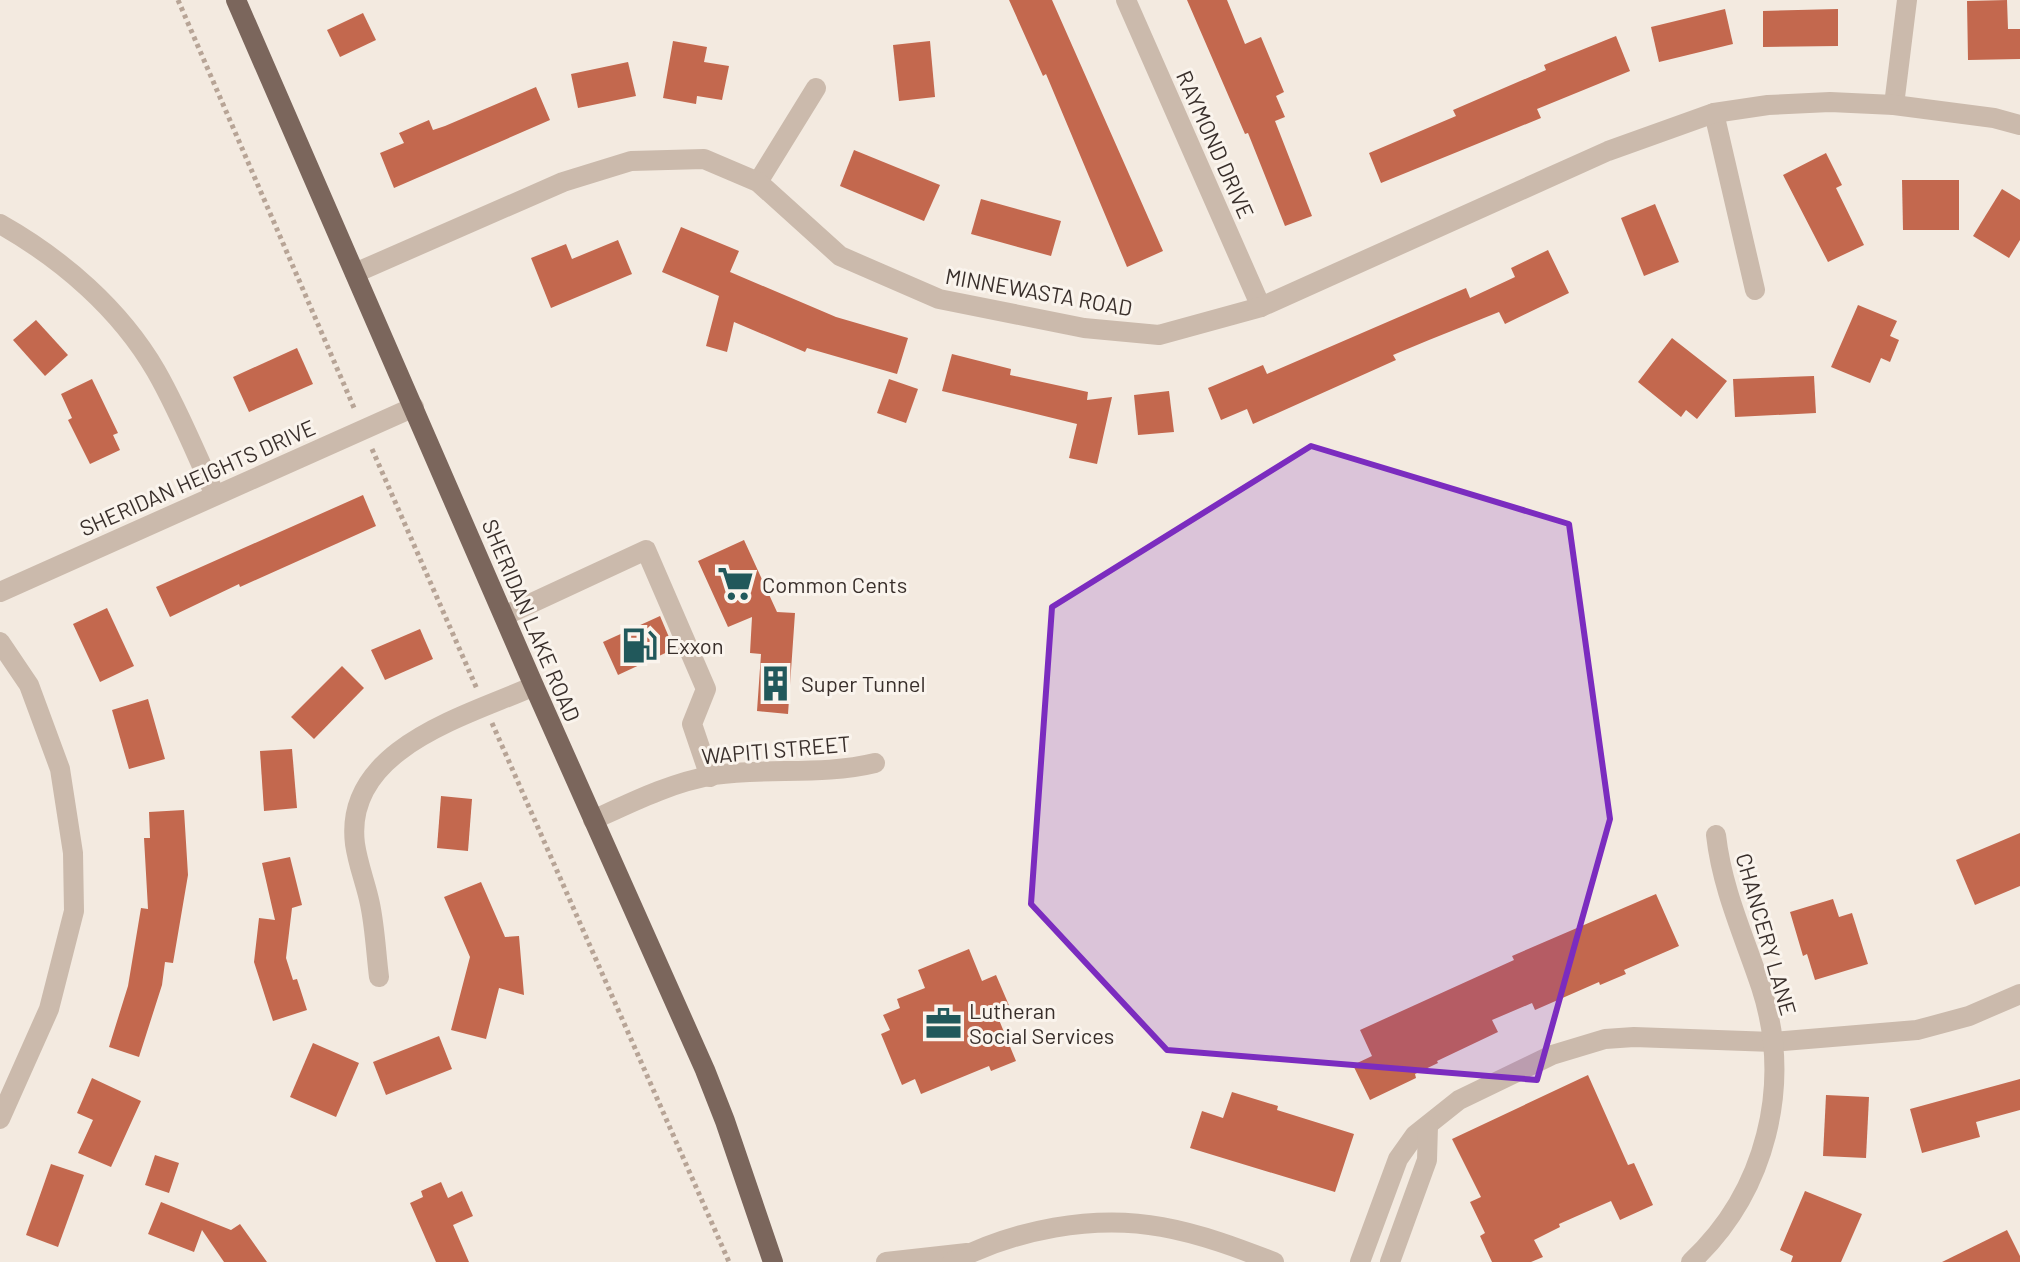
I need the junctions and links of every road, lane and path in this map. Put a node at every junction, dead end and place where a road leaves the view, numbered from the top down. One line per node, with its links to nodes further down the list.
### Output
1 (178, 0): 15 (path)
2 (236, 0): 11 (main road, SHERIDAN LAKE ROAD)
3 (1126, 0): 13 (street, RAYMOND DRIVE)
4 (1907, 0): 6 (street)
5 (816, 88): 9 (street)
6 (1894, 105): 7 (street, MINNEWASTA ROAD); 8 (street, MINNEWASTA ROAD)
7 (1714, 113): 12 (street); 13 (street, MINNEWASTA ROAD)
8 (2020, 125)
9 (758, 182): 11 (street, MINNEWASTA ROAD); 13 (street, MINNEWASTA ROAD)
10 (0, 224): 16 (street)
11 (355, 273): 14 (main road, SHERIDAN LAKE ROAD)
12 (1755, 290)
13 (1261, 307)
14 (414, 407): 15 (street, SHERIDAN HEIGHTS DRIVE); 18 (main road, SHERIDAN LAKE ROAD)
15 (363, 429): 16 (street, SHERIDAN HEIGHTS DRIVE); 21 (path)
16 (215, 495): 17 (street, SHERIDAN HEIGHTS DRIVE)
17 (0, 592)
18 (504, 616): 20 (main road, SHERIDAN LAKE ROAD); 23 (street)
19 (0, 642): 29 (street)
20 (534, 686): 21 (street); 24 (main road, SHERIDAN LAKE ROAD)
21 (486, 708): 26 (street); 33 (path)
22 (875, 763): 23 (street, WAPITI STREET)
23 (710, 777): 24 (street, WAPITI STREET)
24 (593, 820): 34 (main road, SHERIDAN LAKE ROAD)
25 (1716, 835): 28 (street, CHANCERY LANE)
26 (379, 977)
27 (2020, 994): 28 (street)
28 (1773, 1042): 30 (street); 32 (street, CHANCERY LANE)
29 (0, 1119)
30 (1428, 1126): 37 (street); 38 (street)
31 (966, 1259): 35 (street); 36 (street)
32 (1701, 1259)
33 (729, 1262)
34 (773, 1262)
35 (886, 1262)
36 (1274, 1262)
37 (1360, 1262)
38 (1390, 1262)

